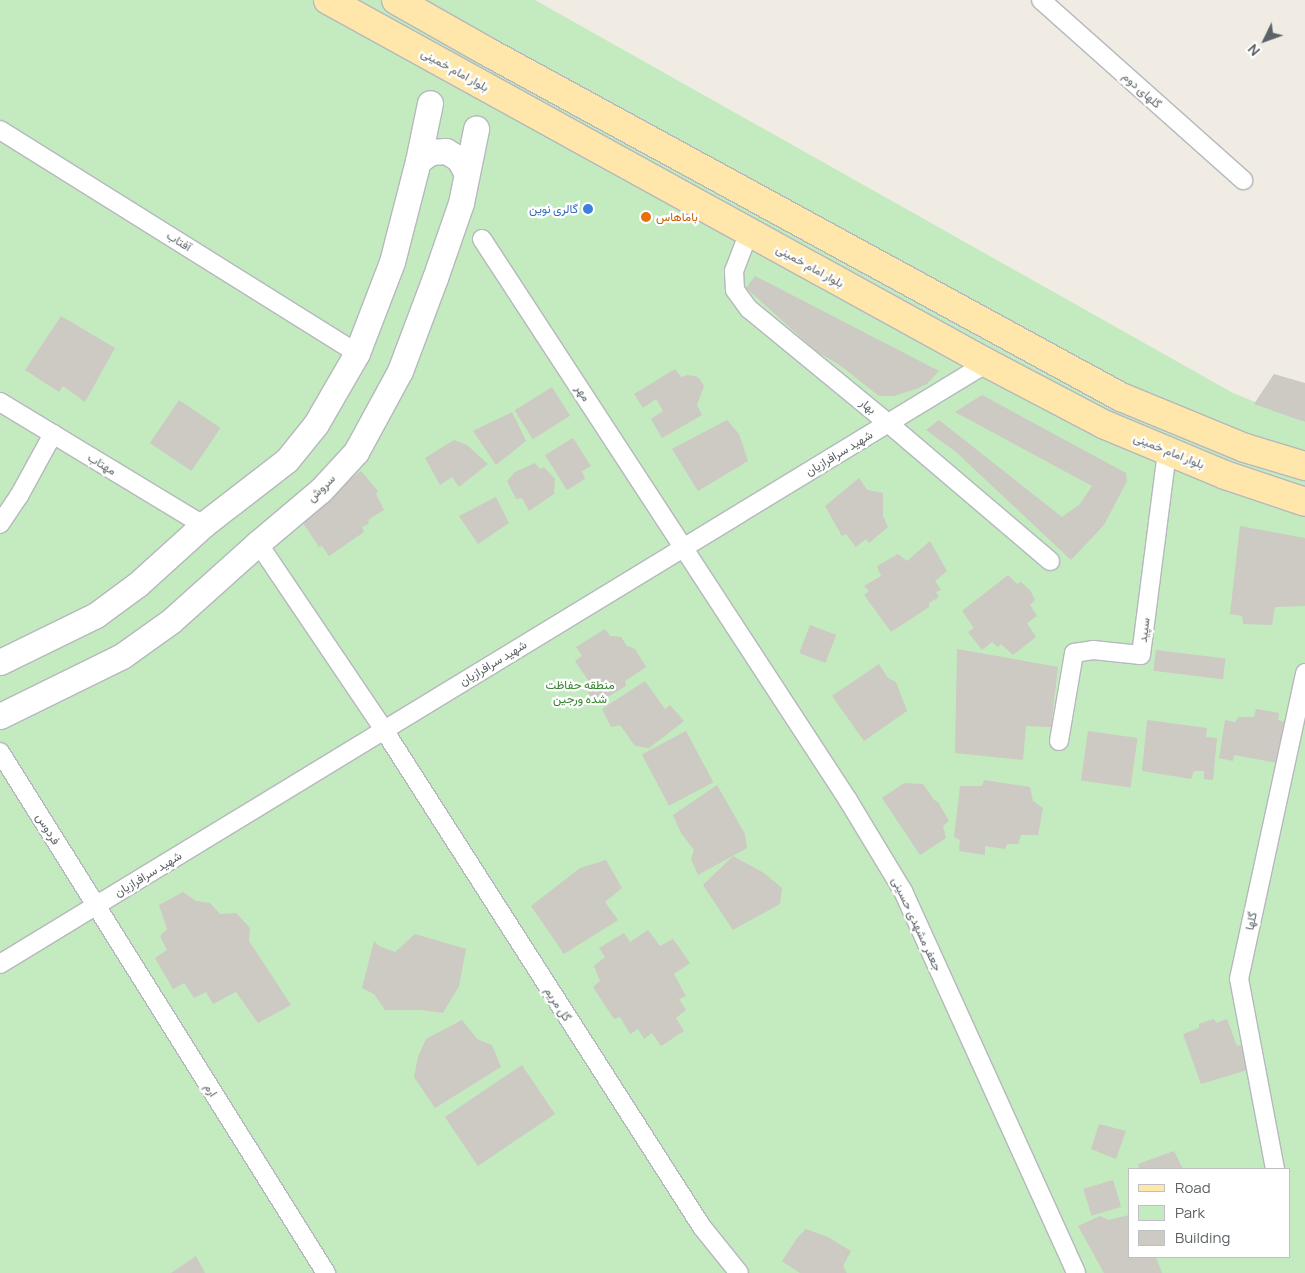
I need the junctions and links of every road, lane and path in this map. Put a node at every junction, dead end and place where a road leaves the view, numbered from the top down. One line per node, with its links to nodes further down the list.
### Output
1 (328, 0): 10 (main road, بلوار امام خمینی)
2 (396, 0): 18 (main road)
3 (1041, 0): 9 (street, گلهای دوم)
4 (430, 103): 7 (street)
5 (476, 129): 8 (street, سروش)
6 (0, 130): 12 (street, آفتاب)
7 (418, 161): 8 (street); 12 (street)
8 (466, 172): 22 (street, سروش)
9 (1243, 180)
10 (749, 232): 13 (main road, بلوار امام خمینی); 15 (street, بهار)
11 (482, 239): 23 (street, مهر)
12 (357, 353): 21 (street)
13 (987, 363): 15 (street, شهید سرافرازیان); 17 (main road, بلوار امام خمینی)
14 (0, 402): 16 (street, مهتاب)
15 (888, 423): 23 (street, شهید سرافرازیان); 24 (street, بهار)
16 (53, 434): 20 (street); 21 (street, مهتاب)
17 (1167, 450): 19 (main road, بلوار امام خمینی); 29 (street, سپید)
18 (1305, 466)
19 (1305, 502)
20 (0, 524)
21 (203, 525): 25 (street)
22 (258, 543): 27 (street, سروش); 28 (street, گل مریم)
23 (683, 548): 28 (street, شهید سرافرازیان); 36 (street, جعفر مشهدی حسینی)
24 (1050, 561)
25 (0, 662)
26 (1305, 673): 33 (street, گلها)
27 (0, 716)
28 (384, 730): 31 (street, شهید سرافرازیان); 35 (street, گل مریم)
29 (1059, 741)
30 (0, 752): 31 (street, فردوس)
31 (95, 906): 32 (street, شهید سرافرازیان); 34 (street, ارم)
32 (0, 964)
33 (1276, 1168)
34 (326, 1273)
35 (739, 1273)
36 (1076, 1273)

